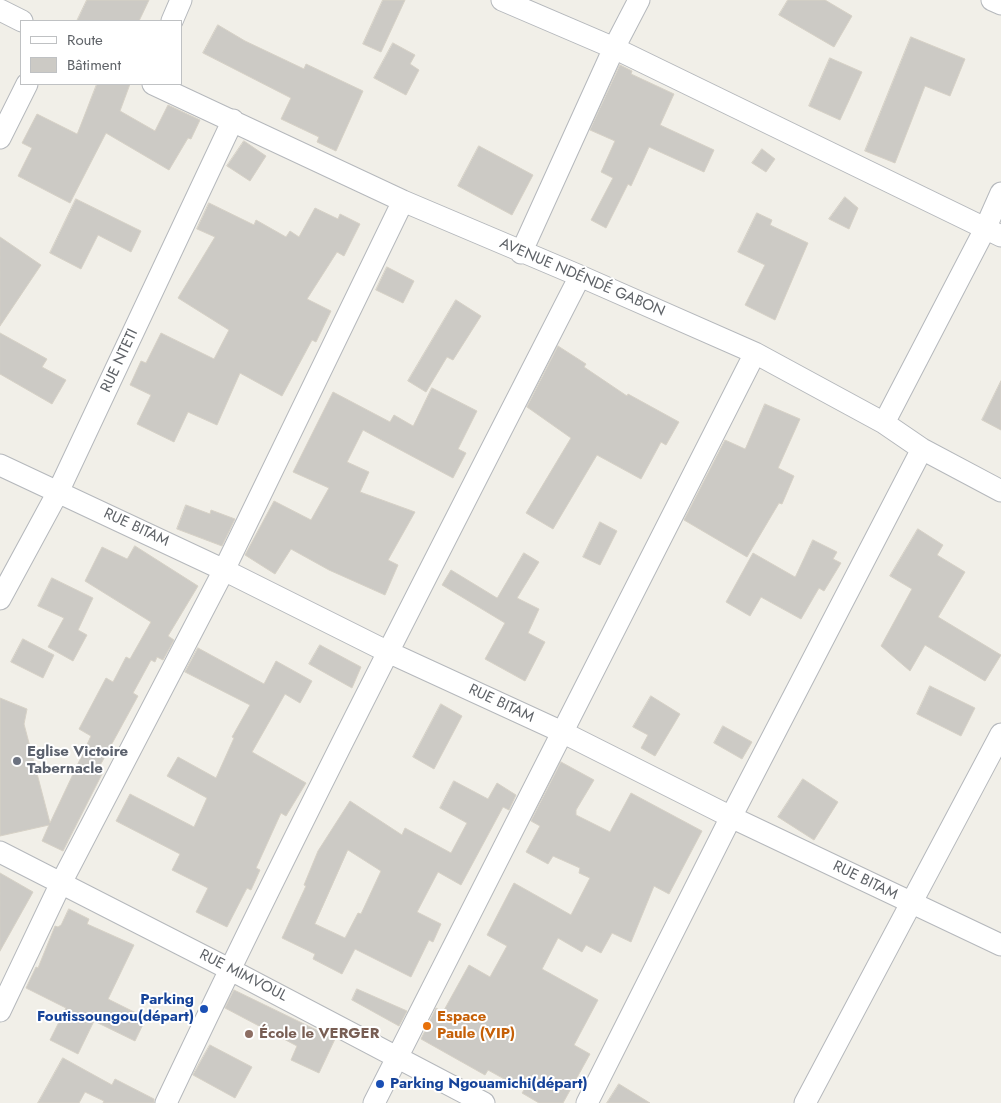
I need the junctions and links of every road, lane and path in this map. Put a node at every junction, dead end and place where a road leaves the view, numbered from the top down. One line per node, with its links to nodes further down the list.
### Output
1 (181, 0): 8 (street)
2 (502, 0): 9 (street)
3 (639, 0): 9 (street)
4 (992, 0): 5 (street)
5 (1001, 4)
6 (0, 10): 7 (street)
7 (20, 20)
8 (172, 20)
9 (614, 48): 16 (street); 17 (street)
10 (26, 85): 13 (street)
11 (155, 85): 12 (street, AVENUE NDÉNDÉ GABON)
12 (234, 120): 15 (street, AVENUE NDÉNDÉ GABON); 24 (street, RUE NTETI)
13 (0, 138)
14 (1001, 193): 16 (street)
15 (404, 201): 17 (street, AVENUE NDÉNDÉ GABON); 25 (street)
16 (993, 232): 20 (street)
17 (522, 253): 18 (street, AVENUE NDÉNDÉ GABON)
18 (580, 276): 19 (street, AVENUE NDÉNDÉ GABON); 27 (street)
19 (755, 353): 20 (street, AVENUE NDÉNDÉ GABON); 28 (street)
20 (884, 423): 21 (street, AVENUE NDÉNDÉ GABON)
21 (922, 449): 23 (street, AVENUE NDÉNDÉ GABON); 30 (street)
22 (0, 466): 24 (street, RUE BITAM)
23 (1001, 491)
24 (58, 492): 25 (street, RUE BITAM); 26 (street, RUE NTETI)
25 (224, 570): 27 (street, RUE BITAM); 32 (street)
26 (0, 599)
27 (388, 652): 28 (street, RUE BITAM); 35 (street)
28 (562, 732): 30 (street, RUE BITAM); 37 (street)
29 (1001, 734): 33 (street)
30 (732, 817): 33 (street, RUE BITAM); 41 (street)
31 (0, 852): 32 (street, RUE MIMVOUL)
32 (61, 883): 35 (street, RUE MIMVOUL); 36 (street)
33 (910, 902): 34 (street, RUE BITAM); 42 (street)
34 (1001, 945)
35 (230, 969): 37 (street, RUE MIMVOUL); 38 (street)
36 (0, 1011)
37 (397, 1056): 39 (street); 40 (street, RUE MIMVOUL)
38 (166, 1103)
39 (374, 1103)
40 (484, 1103)
41 (587, 1103)
42 (804, 1103)

